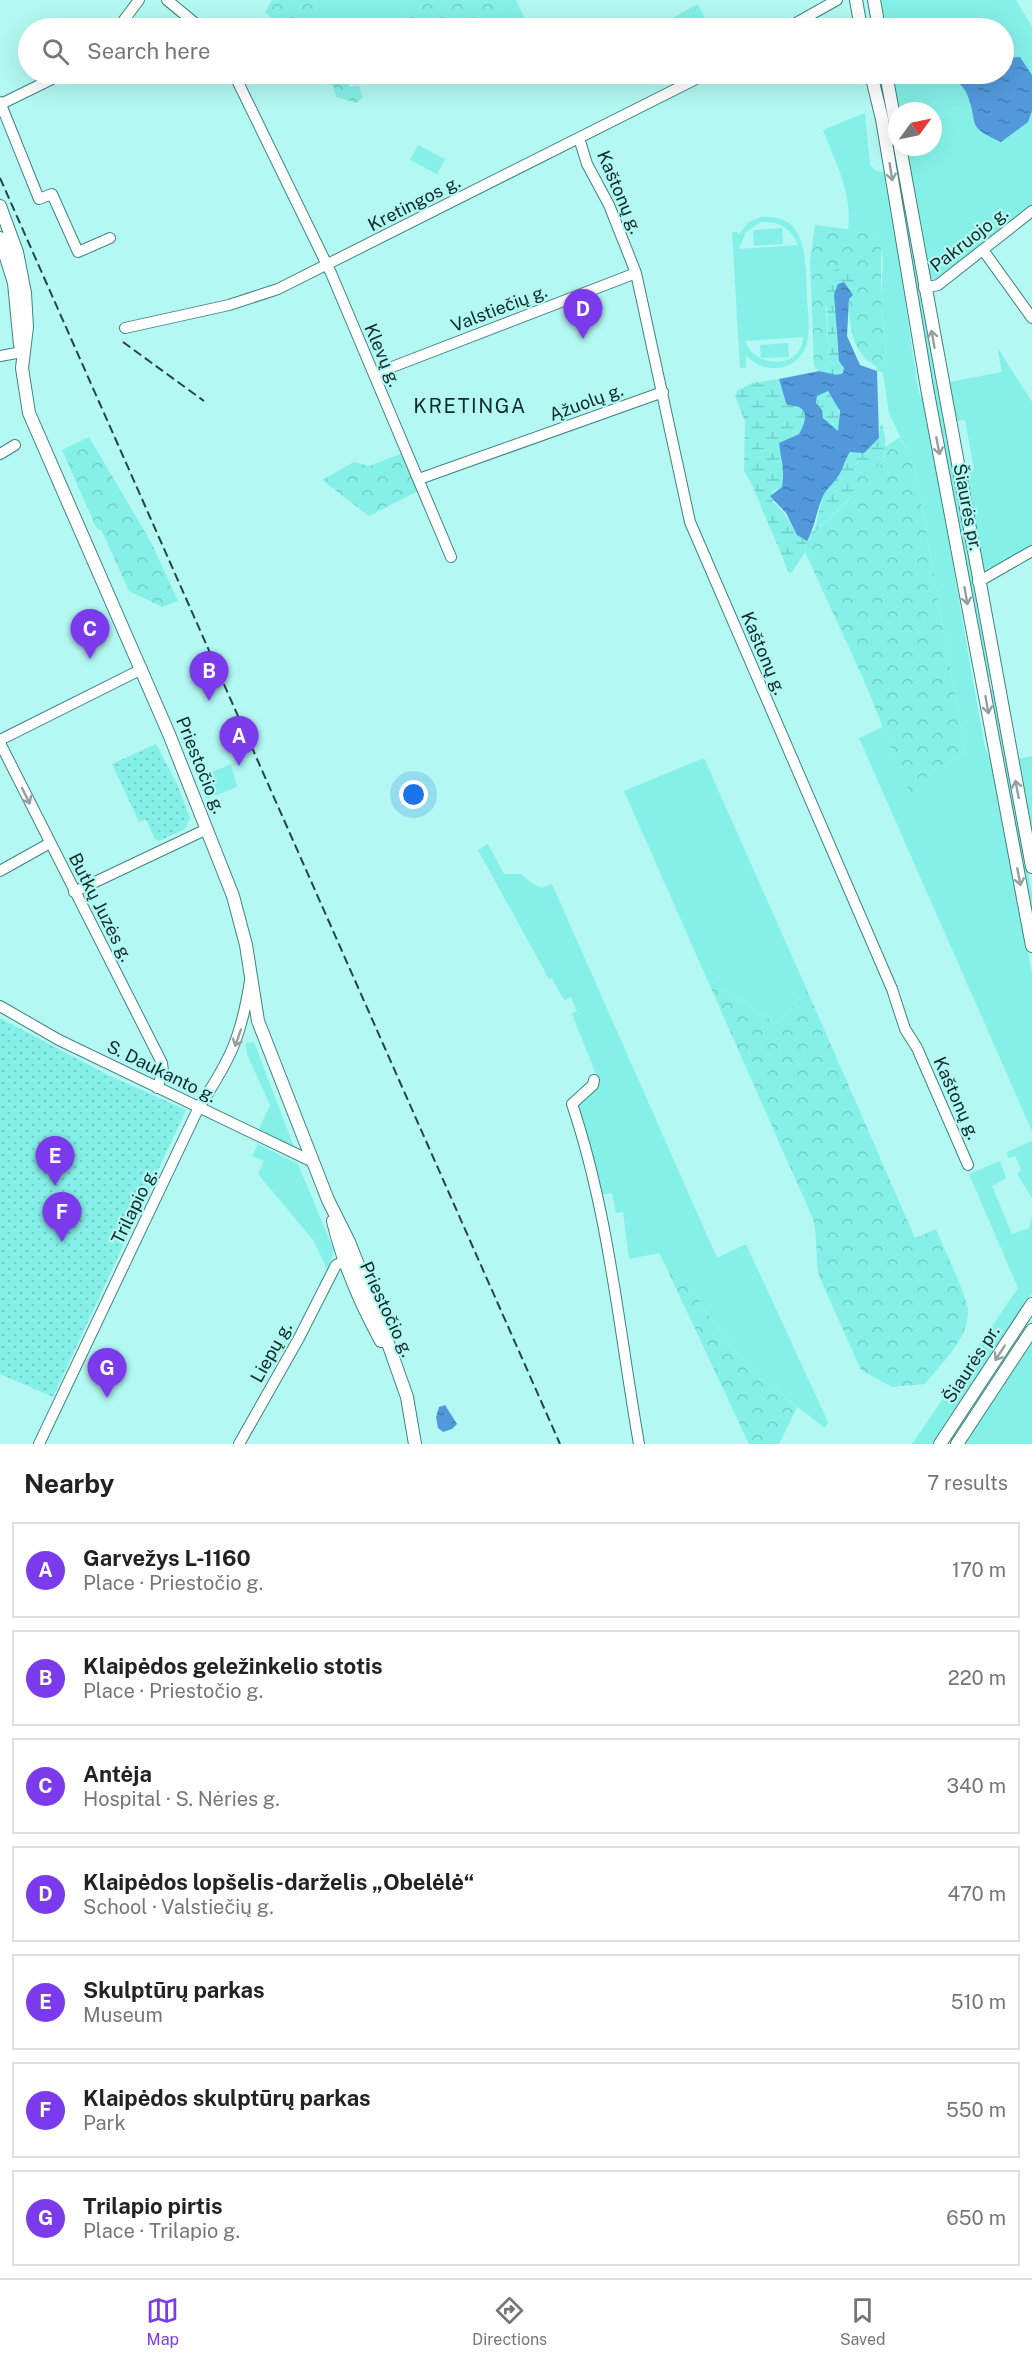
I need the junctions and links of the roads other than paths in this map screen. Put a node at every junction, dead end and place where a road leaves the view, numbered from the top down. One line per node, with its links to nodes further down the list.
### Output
1 (140, 0): 6 (street)
2 (167, 0): 7 (street)
3 (837, 0): 8 (street)
4 (856, 0): 9 (main road)
5 (874, 0): 10 (main road)
6 (126, 18)
7 (189, 18)
8 (805, 18)
9 (859, 18)
10 (877, 18)
11 (41, 84): 17 (street)
12 (239, 84): 27 (street, Klevų g.)
13 (686, 84): 18 (street, Kretingos g.)
14 (874, 84): 20 (main road, Šiaurės pr., one-way to 20)
15 (888, 84): 16 (main road)
16 (891, 102)
17 (0, 103): 25 (street)
18 (579, 138): 27 (street, Kretingos g.); 28 (street, Kaštonų g.)
19 (902, 156): 21 (main road, Šiaurės pr.)
20 (895, 199): 21 (main road); 44 (main road, Šiaurės pr., one-way to 44)
21 (909, 199): 29 (main road, Šiaurės pr.)
22 (0, 206): 32 (main road)
23 (1032, 212): 26 (street, Pakruojo g.)
24 (0, 238): 32 (main road)
25 (110, 238)
26 (983, 250): 29 (street, Pakruojo g.); 30 (street)
27 (327, 265): 31 (street, Kretingos g.); 34 (street, Klevų g.)
28 (636, 273): 34 (street, Valstiečių g.); 35 (street, Kaštonų g.)
29 (924, 288): 41 (main road, Šiaurės pr., one-way to 29)
30 (1032, 318)
31 (124, 328)
32 (22, 352): 33 (street); 42 (main road, Priestočio g.)
33 (0, 356)
34 (374, 375): 38 (street, Klevų g.)
35 (663, 392): 38 (street, Ąžuolų g.); 58 (street, Kaštonų g.)
36 (15, 445): 37 (street)
37 (0, 454)
38 (419, 479): 40 (street, Klevų g.)
39 (1032, 551): 41 (street)
40 (451, 557)
41 (978, 582): 43 (main road, Šiaurės pr.)
42 (142, 669): 45 (street); 46 (main road, Priestočio g.)
43 (996, 677): 44 (main road); 48 (main road, Šiaurės pr., one-way to 43)
44 (982, 680): 51 (main road, Šiaurės pr., one-way to 51)
45 (0, 741): 47 (street, Butkų Juzės g., one-way to 47)
46 (207, 829): 50 (street); 52 (main road, Priestočio g.)
47 (50, 843): 49 (street); 50 (street, Butkų Juzės g.)
48 (1032, 867)
49 (0, 871)
50 (74, 892): 55 (street, Butkų Juzės g.)
51 (1032, 946)
52 (250, 981): 56 (street, Trilapio g., one-way to 56); 57 (main road, Priestočio g.)
53 (0, 1006): 55 (street, S. Daukanto g.)
54 (594, 1080): 68 (street)
55 (157, 1088): 56 (street, S. Daukanto g.)
56 (199, 1107): 57 (street, S. Daukanto g.); 65 (street, Trilapio g.)
57 (313, 1162): 59 (main road, Priestočio g.)
58 (968, 1165)
59 (350, 1259): 60 (street, Liepų g.); 61 (main road, Priestočio g.); 64 (main road, Priestočio g.)
60 (331, 1276): 61 (street); 66 (street, Liepų g.)
61 (353, 1282): 64 (main road, Priestočio g.)
62 (1032, 1304): 69 (main road, Šiaurės pr., one-way to 69)
63 (1032, 1330): 70 (main road, Šiaurės pr.)
64 (397, 1372): 67 (main road, Priestočio g.)
65 (39, 1444)
66 (239, 1444)
67 (416, 1444)
68 (639, 1444)
69 (940, 1444)
70 (957, 1444)

